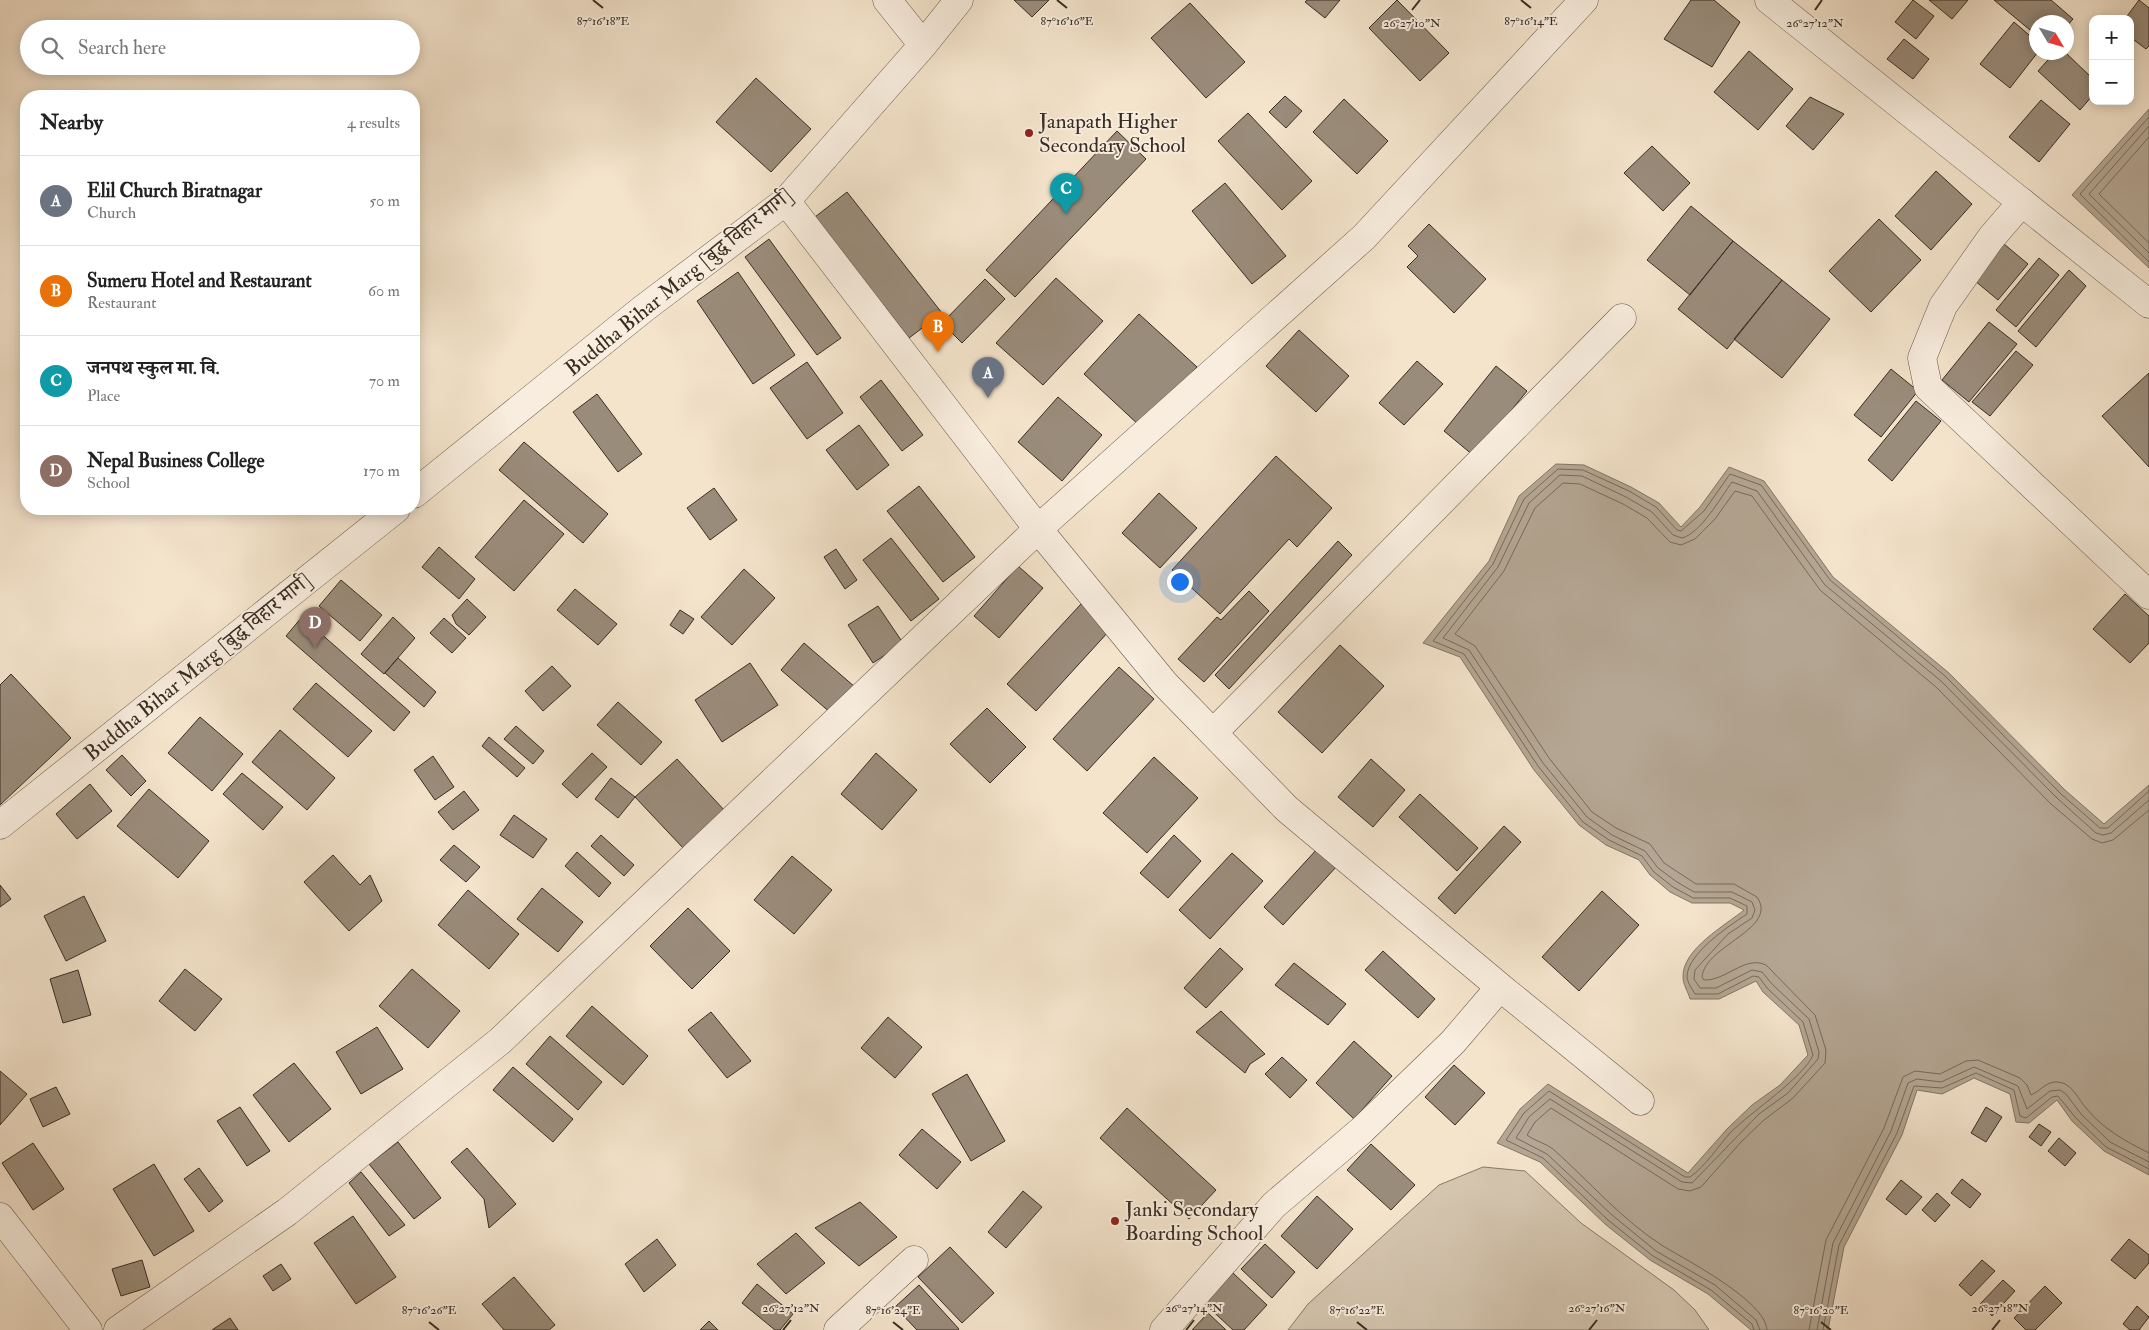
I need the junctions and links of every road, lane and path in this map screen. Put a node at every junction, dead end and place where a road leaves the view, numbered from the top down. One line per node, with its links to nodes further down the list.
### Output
1 (888, 0): 5 (street)
2 (959, 0): 5 (street, Buddha Bihar Marg [बुद्ध विहार मार्ग])
3 (1584, 0): 12 (street)
4 (1769, 0): 7 (street)
5 (923, 45): 6 (street, Buddha Bihar Marg [बुद्ध विहार मार्ग])
6 (786, 200): 10 (street, Buddha Bihar Marg [बुद्ध विहार मार्ग]); 12 (street)
7 (2022, 202): 8 (street); 13 (street)
8 (2149, 304)
9 (1622, 318): 14 (street)
10 (420, 489)
11 (388, 515): 15 (street, Buddha Bihar Marg [बुद्ध विहार मार्ग])
12 (1038, 529): 14 (street); 21 (street)
13 (2149, 595)
14 (1213, 733): 16 (street)
15 (0, 825)
16 (1500, 986): 17 (street); 23 (street)
17 (1640, 1100)
18 (0, 1217): 20 (street)
19 (914, 1260): 22 (street)
20 (88, 1330)
21 (118, 1330)
22 (838, 1330)
23 (1164, 1330)

